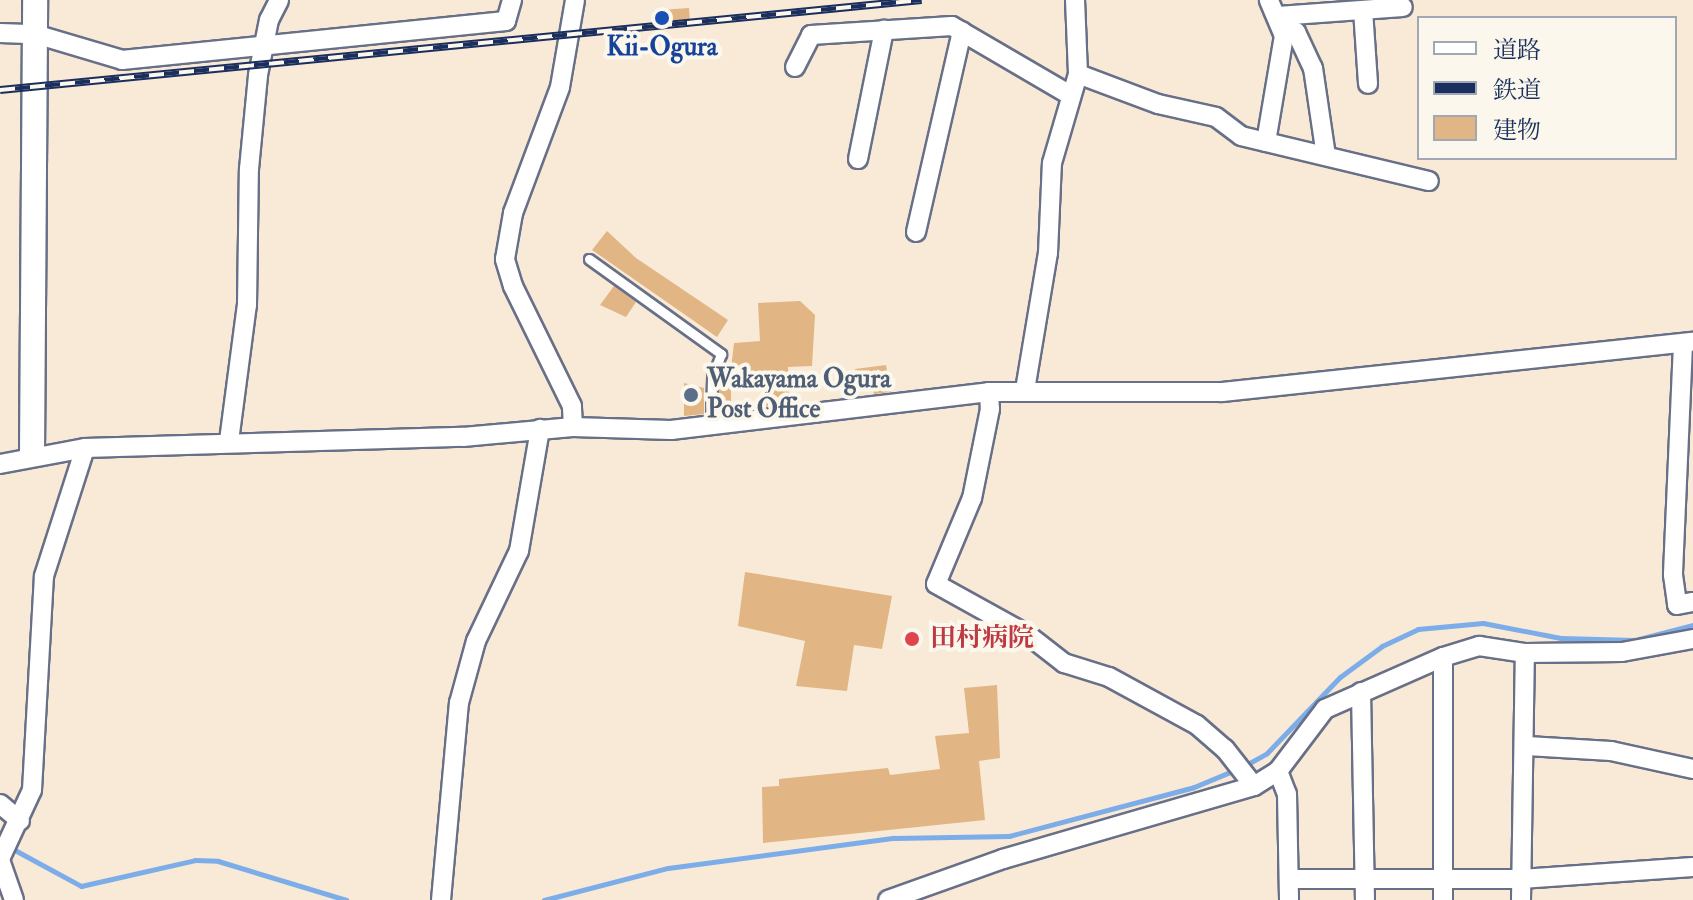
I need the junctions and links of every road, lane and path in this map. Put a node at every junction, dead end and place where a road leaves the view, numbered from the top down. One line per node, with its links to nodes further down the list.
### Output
1 (35, 0): 12 (street)
2 (279, 0): 13 (street)
3 (512, 0): 13 (street)
4 (575, 0): 27 (street)
5 (1075, 0): 15 (street)
6 (1403, 7): 7 (street)
7 (1363, 10): 8 (street); 16 (street)
8 (1277, 14): 18 (street); 19 (street)
9 (884, 30): 10 (street); 14 (street); 20 (street)
10 (962, 31): 17 (street); 22 (street)
11 (0, 33): 12 (street)
12 (35, 34): 13 (street); 32 (street)
13 (264, 45): 30 (street)
14 (795, 67)
15 (1078, 74): 17 (street); 18 (street)
16 (1368, 84)
17 (1070, 95): 25 (street)
18 (1266, 142): 19 (street)
19 (1326, 156): 21 (street)
20 (858, 159)
21 (1429, 181)
22 (916, 232)
23 (589, 259): 28 (lane)
24 (1688, 343): 25 (street); 34 (street)
25 (1025, 390): 26 (street)
26 (989, 392): 28 (street); 42 (street)
27 (573, 427): 28 (street); 29 (street)
28 (711, 427)
29 (540, 429): 30 (street); 52 (street)
30 (229, 441): 31 (street)
31 (85, 448): 32 (street); 44 (street)
32 (32, 454): 33 (street)
33 (0, 464)
34 (1693, 602)
35 (1693, 639): 36 (street)
36 (1525, 653): 37 (street); 39 (street)
37 (1443, 657): 38 (street); 49 (street)
38 (1361, 692): 41 (street); 48 (street)
39 (1527, 746): 40 (street); 50 (street)
40 (1693, 769)
41 (1278, 771): 42 (street); 47 (street)
42 (1252, 782): 53 (street)
43 (0, 804): 44 (street)
44 (18, 825): 45 (street)
45 (1, 857): 51 (street)
46 (1693, 867): 50 (street)
47 (1289, 879): 48 (street); 54 (street)
48 (1365, 879): 49 (street); 55 (street)
49 (1443, 879): 50 (street); 56 (street)
50 (1521, 879): 57 (street)
51 (14, 900)
52 (441, 900)
53 (888, 900)
54 (1289, 900)
55 (1365, 900)
56 (1443, 900)
57 (1521, 900)

